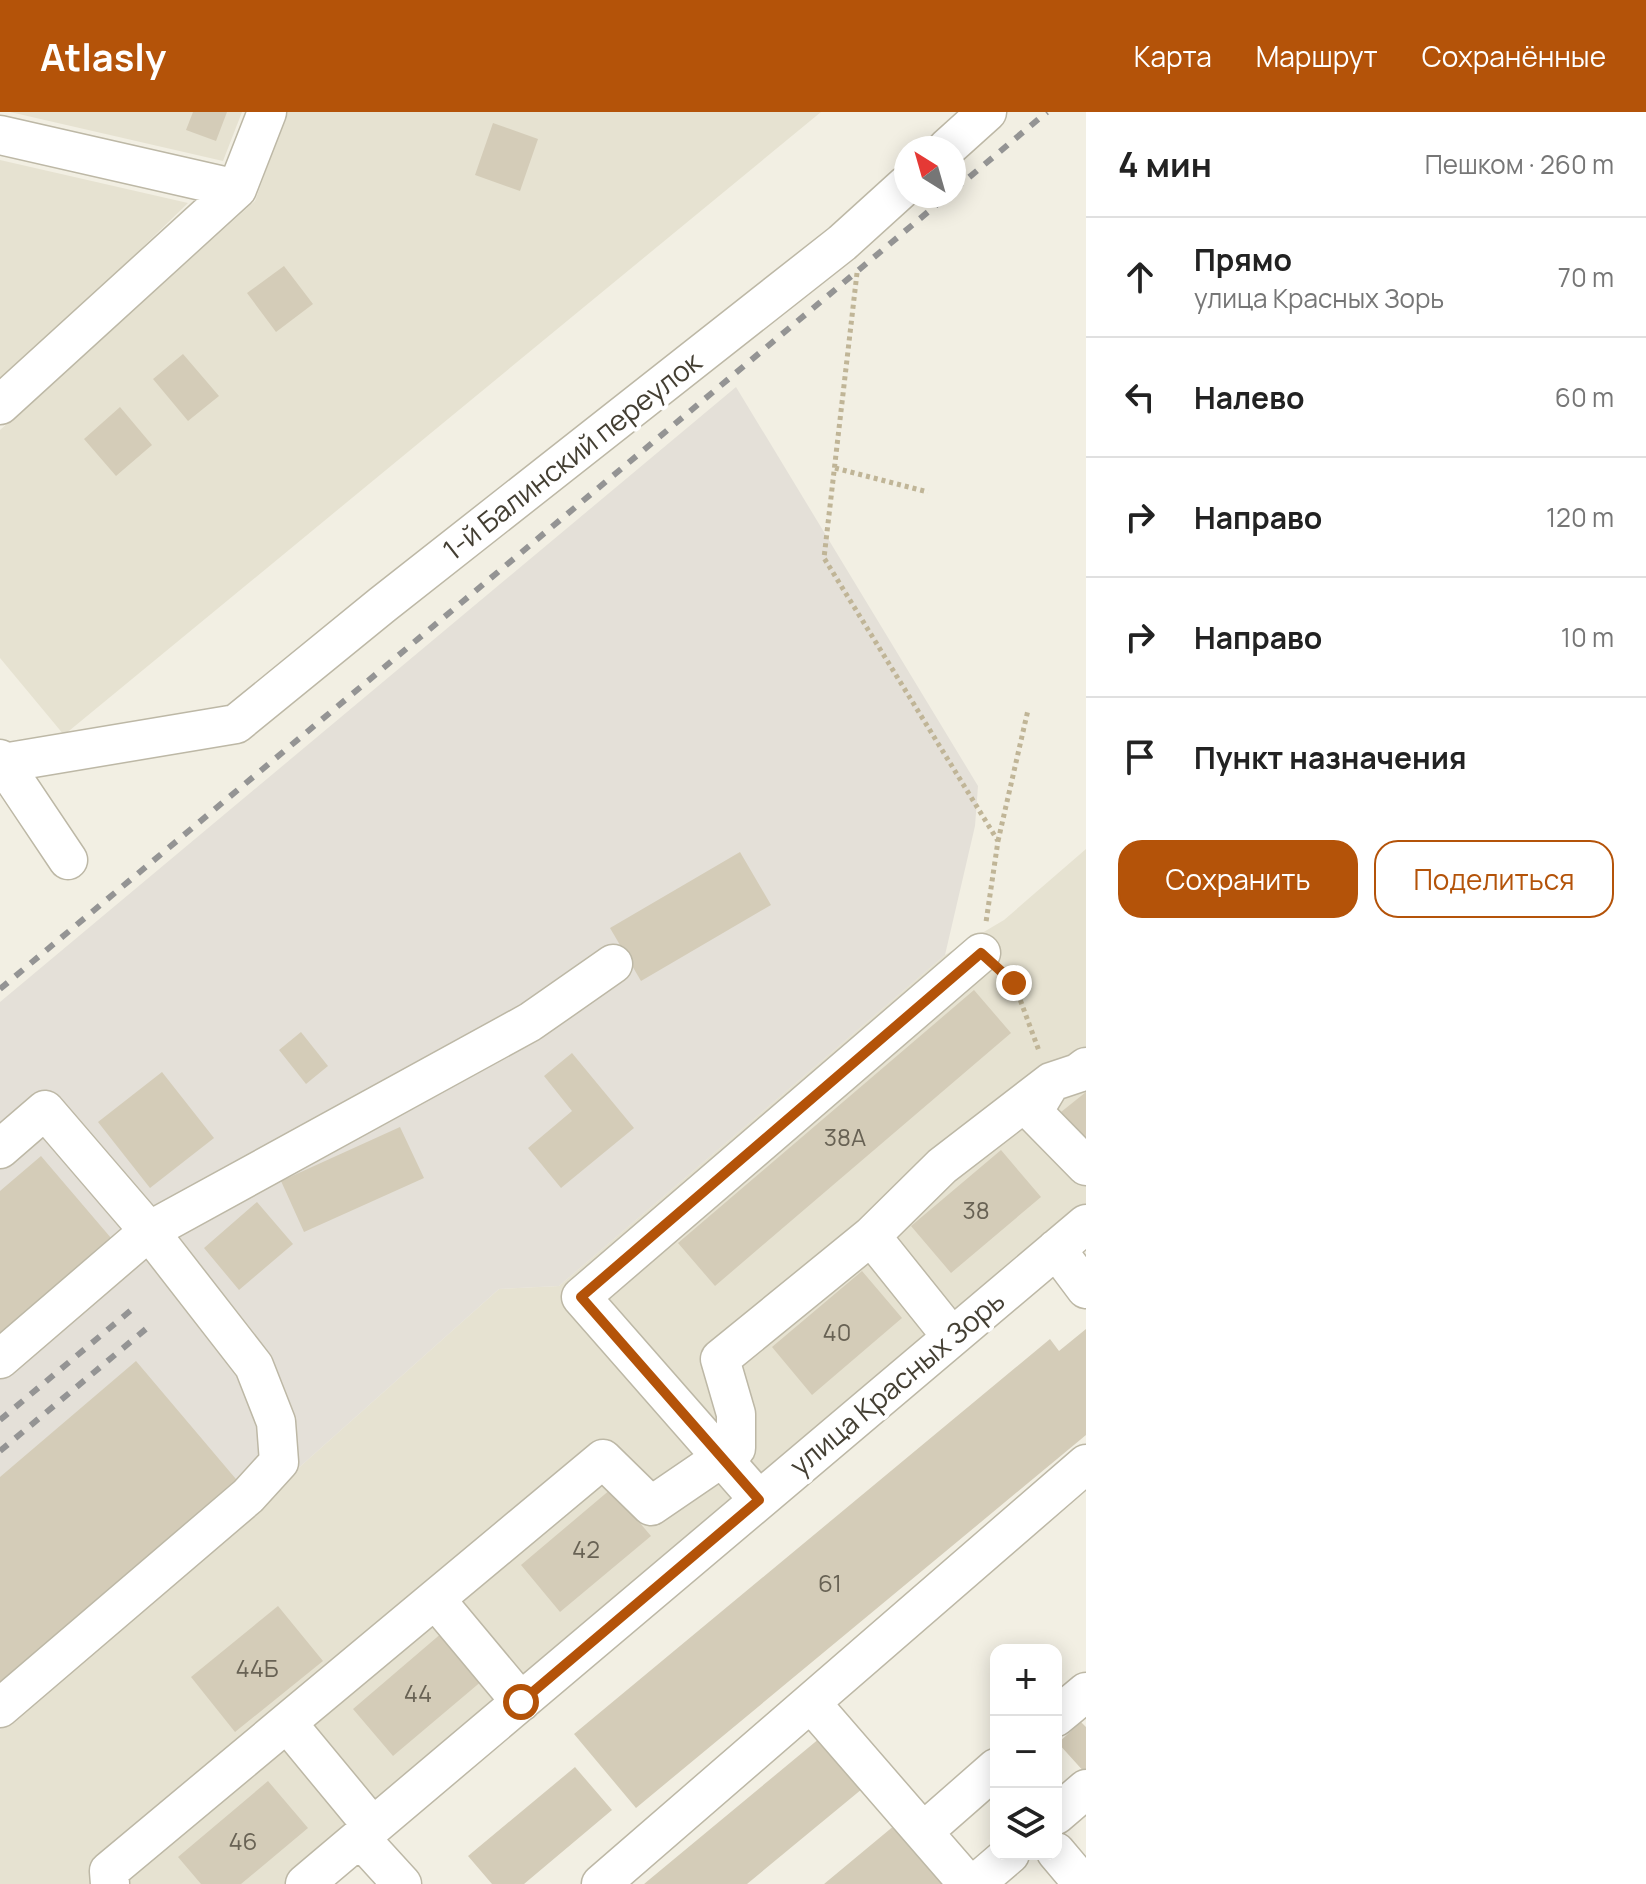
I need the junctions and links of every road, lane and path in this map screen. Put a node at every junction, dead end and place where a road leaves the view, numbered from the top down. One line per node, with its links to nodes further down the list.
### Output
1 (267, 112): 5 (street)
2 (987, 112): 4 (street)
3 (0, 135): 5 (street)
4 (960, 136)
5 (237, 189): 8 (street)
6 (894, 196): 7 (street, 1-й Балинский переулок)
7 (842, 243): 9 (path); 12 (street, 1-й Балинский переулок)
8 (0, 405)
9 (835, 468): 10 (path); 13 (path)
10 (928, 492)
11 (1028, 710): 13 (path)
12 (2, 761): 14 (street)
13 (998, 841): 15 (path)
14 (68, 860)
15 (981, 953): 18 (path); 28 (street)
16 (613, 964): 22 (street)
17 (1086, 1067): 18 (street)
18 (1051, 1082): 20 (street); 23 (street)
19 (0, 1149): 22 (street)
20 (1086, 1166)
21 (1086, 1224): 24 (street, улица Красных Зорь)
22 (149, 1231): 27 (street); 35 (street)
23 (871, 1236): 26 (street); 28 (street)
24 (1056, 1249): 25 (street); 26 (street, улица Красных Зорь)
25 (1086, 1289)
26 (952, 1337): 30 (street, улица Красных Зорь)
27 (0, 1359)
28 (723, 1458): 30 (street); 31 (street)
29 (1086, 1464): 34 (street)
30 (759, 1500): 33 (street, улица Красных Зорь)
31 (435, 1599): 33 (street); 37 (street)
32 (1086, 1692): 36 (street)
33 (521, 1702): 41 (street, улица Красных Зорь)
34 (811, 1703): 42 (street); 48 (street)
35 (0, 1708)
36 (1057, 1716)
37 (287, 1723): 41 (street); 45 (street)
38 (990, 1778): 42 (street)
39 (1086, 1789): 40 (street)
40 (1062, 1810)
41 (367, 1832): 46 (street, улица Красных Зорь); 47 (street)
42 (923, 1832): 49 (street)
43 (1062, 1859): 51 (street)
44 (1003, 1860): 50 (street)
45 (110, 1884)
46 (305, 1884)
47 (402, 1884)
48 (601, 1884)
49 (968, 1884)
50 (975, 1884)
51 (1083, 1884)

